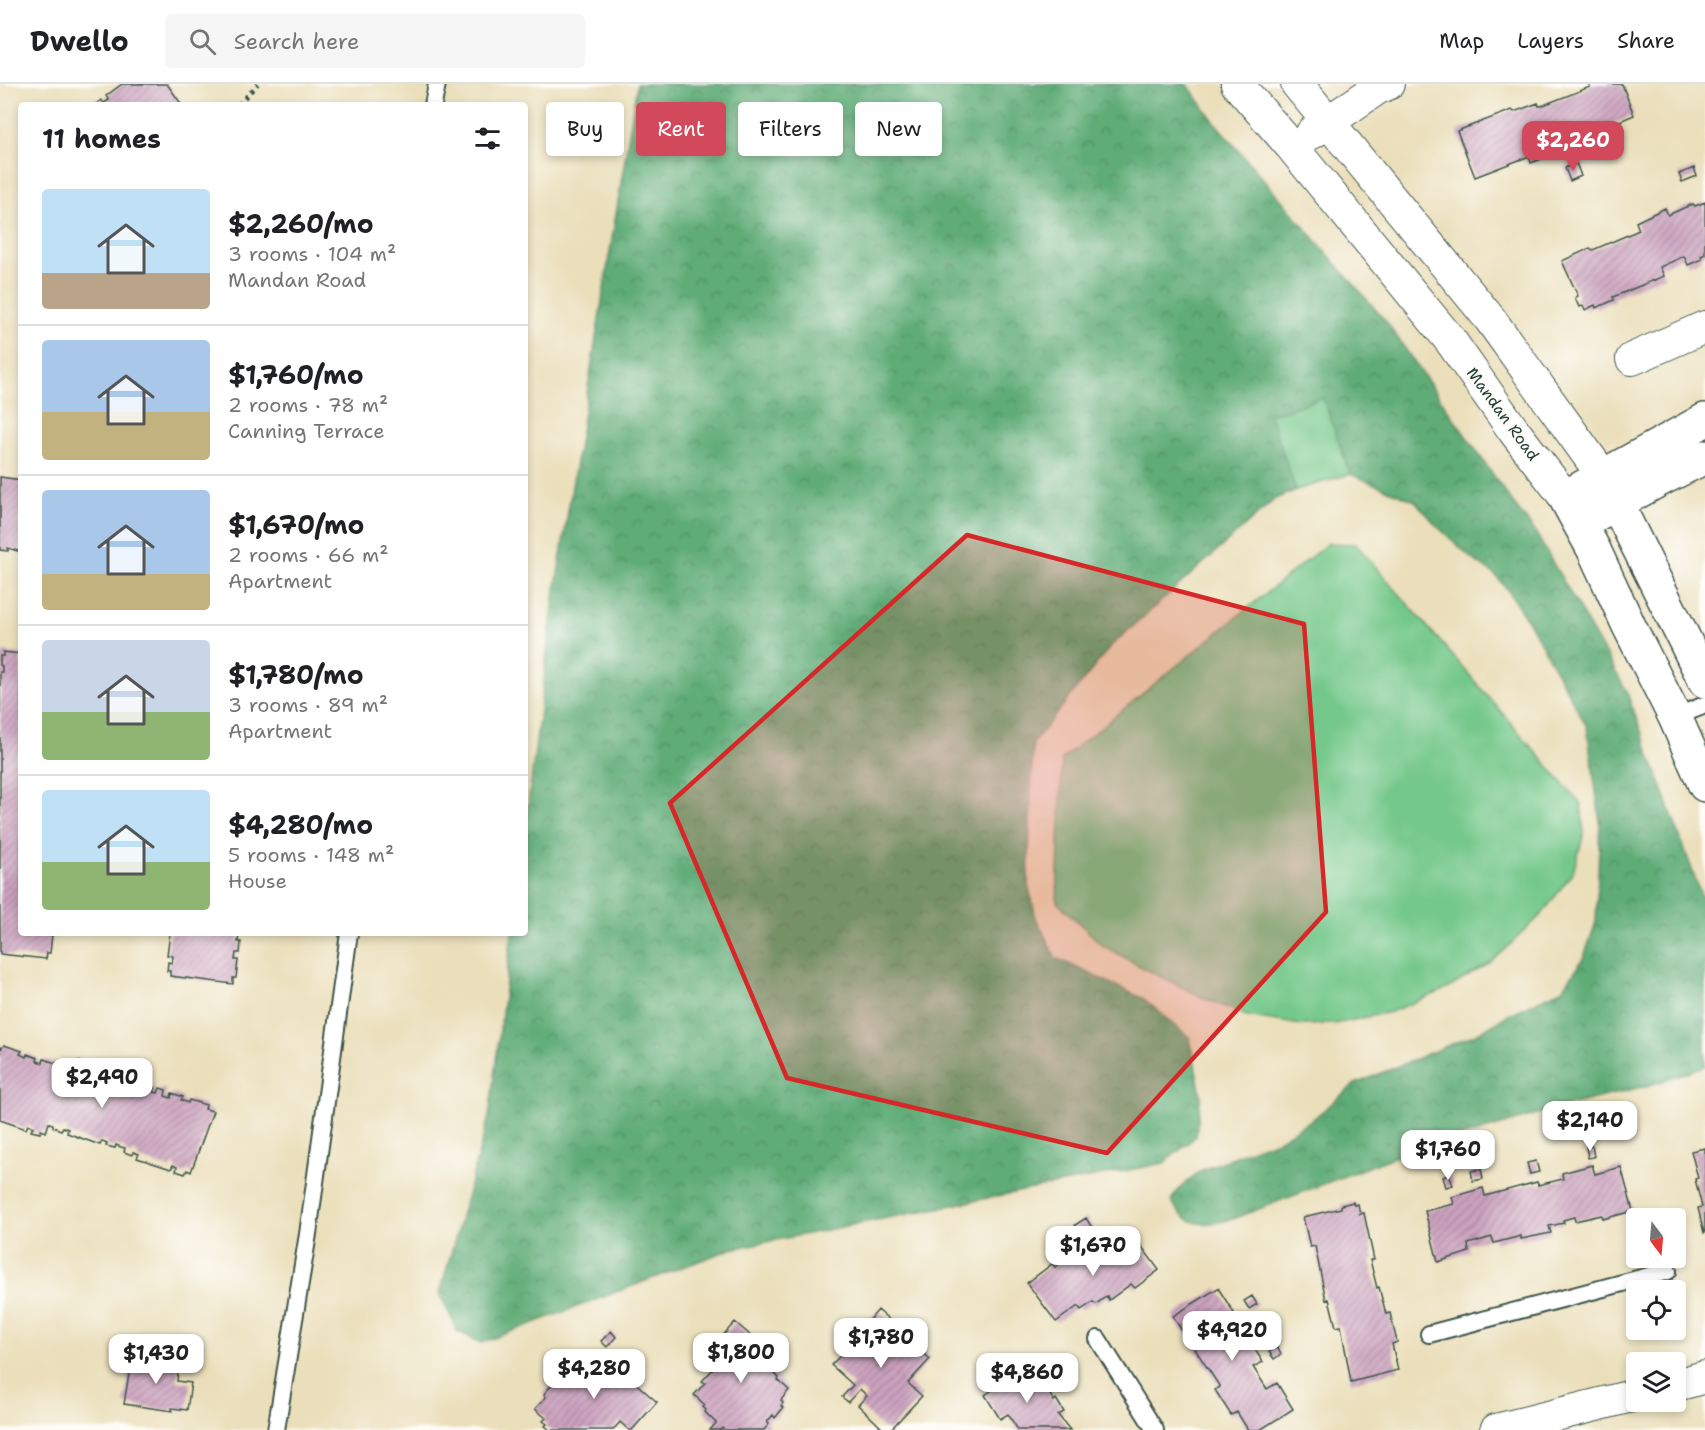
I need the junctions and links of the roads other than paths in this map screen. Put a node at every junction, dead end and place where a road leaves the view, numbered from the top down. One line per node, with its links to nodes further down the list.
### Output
1 (437, 84): 5 (lane)
2 (1237, 84): 7 (street, Mandan Road)
3 (1297, 84): 6 (street)
4 (1388, 84): 6 (street)
5 (434, 102)
6 (1328, 122): 7 (street); 12 (street)
7 (1291, 147): 13 (street, Mandan Road)
8 (1705, 327): 9 (street)
9 (1632, 359)
10 (1705, 420): 12 (street)
11 (1705, 457): 12 (street)
12 (1610, 490): 13 (street); 14 (street)
13 (1572, 510): 16 (street, Mandan Road)
14 (1705, 681)
15 (1705, 705): 16 (lane)
16 (1676, 717): 17 (street, Mandan Road)
17 (1705, 785)
18 (349, 936): 25 (lane)
19 (1668, 1271): 20 (lane)
20 (1429, 1334)
21 (1098, 1339): 26 (lane)
22 (1705, 1377): 23 (street)
23 (1686, 1382)
24 (1626, 1398): 27 (street)
25 (276, 1430)
26 (1155, 1430)
27 (1496, 1430)

